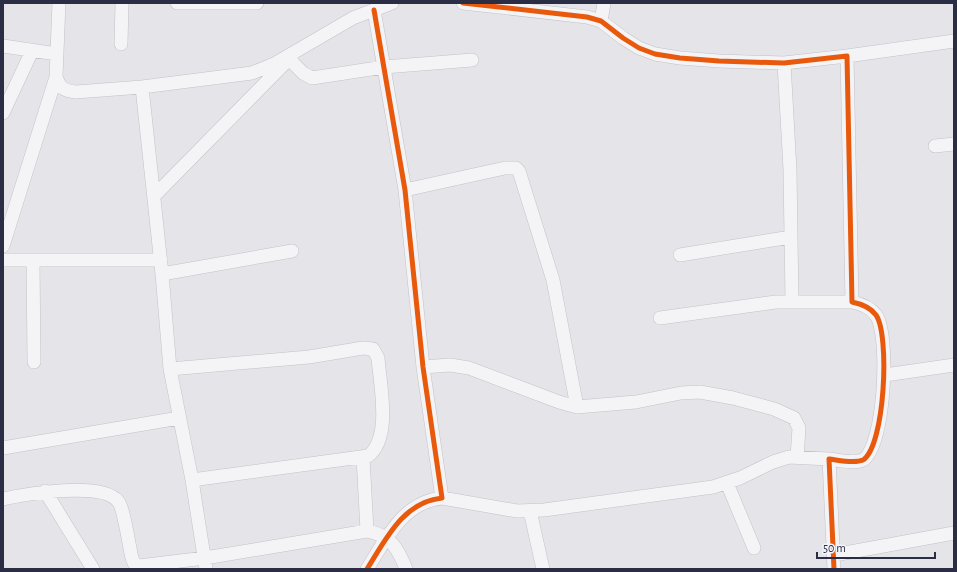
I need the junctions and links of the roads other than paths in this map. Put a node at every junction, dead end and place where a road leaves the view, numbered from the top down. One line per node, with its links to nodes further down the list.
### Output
1 (59, 3): 14 (street)
2 (122, 3): 11 (street)
3 (177, 3): 4 (street)
4 (257, 3)
5 (392, 3): 8 (street)
6 (463, 3): 9 (street)
7 (604, 3): 9 (street)
8 (374, 10): 15 (street); 19 (street)
9 (601, 21): 18 (street)
10 (954, 41): 16 (street)
11 (121, 44)
12 (3, 46): 13 (street)
13 (32, 51): 14 (street); 22 (street)
14 (57, 54): 20 (street)
15 (292, 56): 19 (street); 21 (street); 26 (street)
16 (847, 56): 18 (street); 36 (street)
17 (472, 60): 19 (street)
18 (784, 63): 27 (street)
19 (384, 67): 25 (street)
20 (56, 77): 21 (street); 28 (street)
21 (142, 87): 26 (street)
22 (3, 113)
23 (954, 144): 24 (street)
24 (935, 146)
25 (405, 190): 40 (street); 43 (street)
26 (154, 196): 33 (street)
27 (792, 237): 30 (street); 35 (street)
28 (3, 246)
29 (292, 251): 34 (street)
30 (680, 256)
31 (3, 260): 32 (street)
32 (33, 260): 33 (street); 38 (street)
33 (161, 260): 34 (street)
34 (162, 274): 41 (street)
35 (792, 302): 36 (street); 37 (street)
36 (852, 302): 42 (street)
37 (660, 318)
38 (34, 362)
39 (954, 365): 42 (street)
40 (423, 366): 43 (street); 52 (street)
41 (170, 369): 44 (street); 46 (street)
42 (885, 375): 48 (street)
43 (577, 407): 47 (street)
44 (179, 418): 45 (street); 49 (street)
45 (3, 448)
46 (363, 457): 49 (street); 55 (street)
47 (797, 457): 48 (street); 50 (street)
48 (829, 459): 59 (street)
49 (192, 480): 60 (street)
50 (727, 483): 54 (street); 58 (street)
51 (45, 491): 53 (street); 60 (street); 61 (street)
52 (442, 498): 54 (street); 57 (street)
53 (3, 499)
54 (530, 511): 64 (street)
55 (367, 530): 57 (street); 60 (street)
56 (954, 533): 59 (street)
57 (387, 537): 62 (street); 63 (street)
58 (754, 548)
59 (834, 555): 65 (street)
60 (206, 564)
61 (93, 569)
62 (367, 569)
63 (406, 569)
64 (542, 569)
65 (834, 569)

